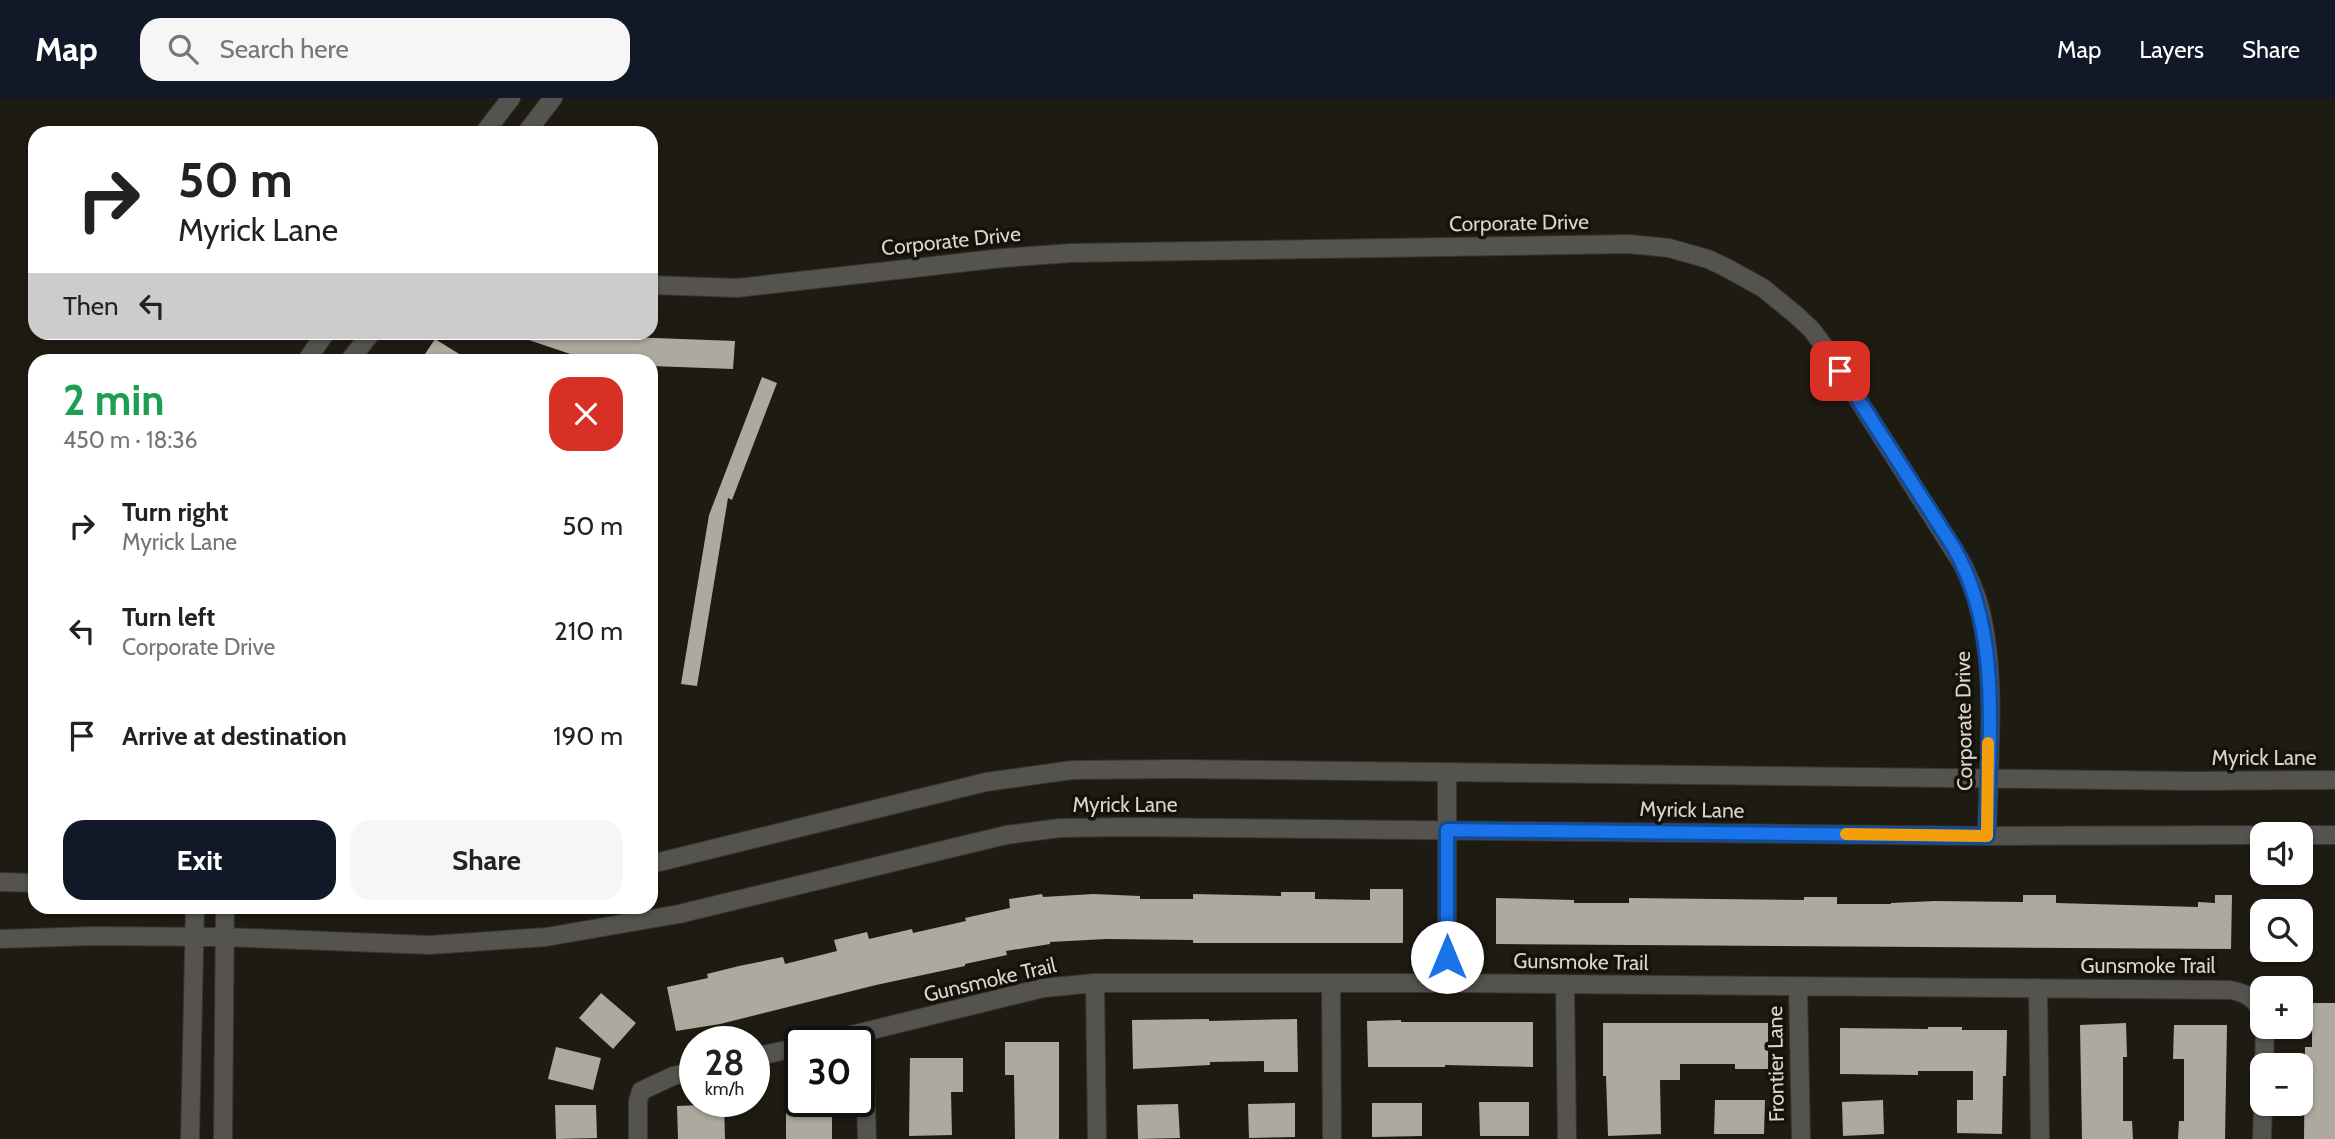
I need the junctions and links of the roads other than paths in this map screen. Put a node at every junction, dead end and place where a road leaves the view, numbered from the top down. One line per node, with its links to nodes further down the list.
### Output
1 (512, 98): 3 (street)
2 (553, 98): 4 (street)
3 (490, 126)
4 (531, 126)
5 (658, 285): 9 (street, Corporate Drive)
6 (366, 340): 7 (street)
7 (355, 354)
8 (1447, 772): 9 (street, Myrick Lane); 11 (street); 16 (street, Myrick Lane)
9 (1987, 778): 10 (street, Myrick Lane); 15 (street, Corporate Drive)
10 (2335, 780)
11 (1447, 830): 15 (street, Myrick Lane); 22 (street, Myrick Lane); 25 (street)
12 (2250, 835): 15 (street, Myrick Lane)
13 (2313, 835): 14 (street)
14 (2335, 835)
15 (1987, 836)
16 (658, 862)
17 (0, 882): 18 (street)
18 (28, 883)
19 (194, 914): 21 (street)
20 (225, 914): 22 (street)
21 (193, 937): 22 (street, Myrick Lane); 23 (street, Myrick Lane); 35 (street)
22 (225, 937): 36 (street)
23 (0, 939)
24 (1095, 983): 26 (street, Gunsmoke Trail); 31 (street, Gunsmoke Trail); 39 (street)
25 (1447, 983): 26 (street, Gunsmoke Trail); 27 (street, Gunsmoke Trail)
26 (1331, 984): 40 (street)
27 (1566, 985): 28 (street, Gunsmoke Trail); 41 (street)
28 (1798, 987): 29 (street, Gunsmoke Trail); 42 (street, Frontier Lane)
29 (2038, 988): 30 (street, Gunsmoke Trail); 43 (street)
30 (2250, 1000)
31 (875, 1030)
32 (679, 1075): 37 (street)
33 (2263, 1116): 44 (street)
34 (866, 1117): 38 (street)
35 (190, 1139)
36 (223, 1139)
37 (638, 1139)
38 (867, 1139)
39 (1097, 1139)
40 (1332, 1139)
41 (1567, 1139)
42 (1801, 1139)
43 (2040, 1139)
44 (2262, 1139)

